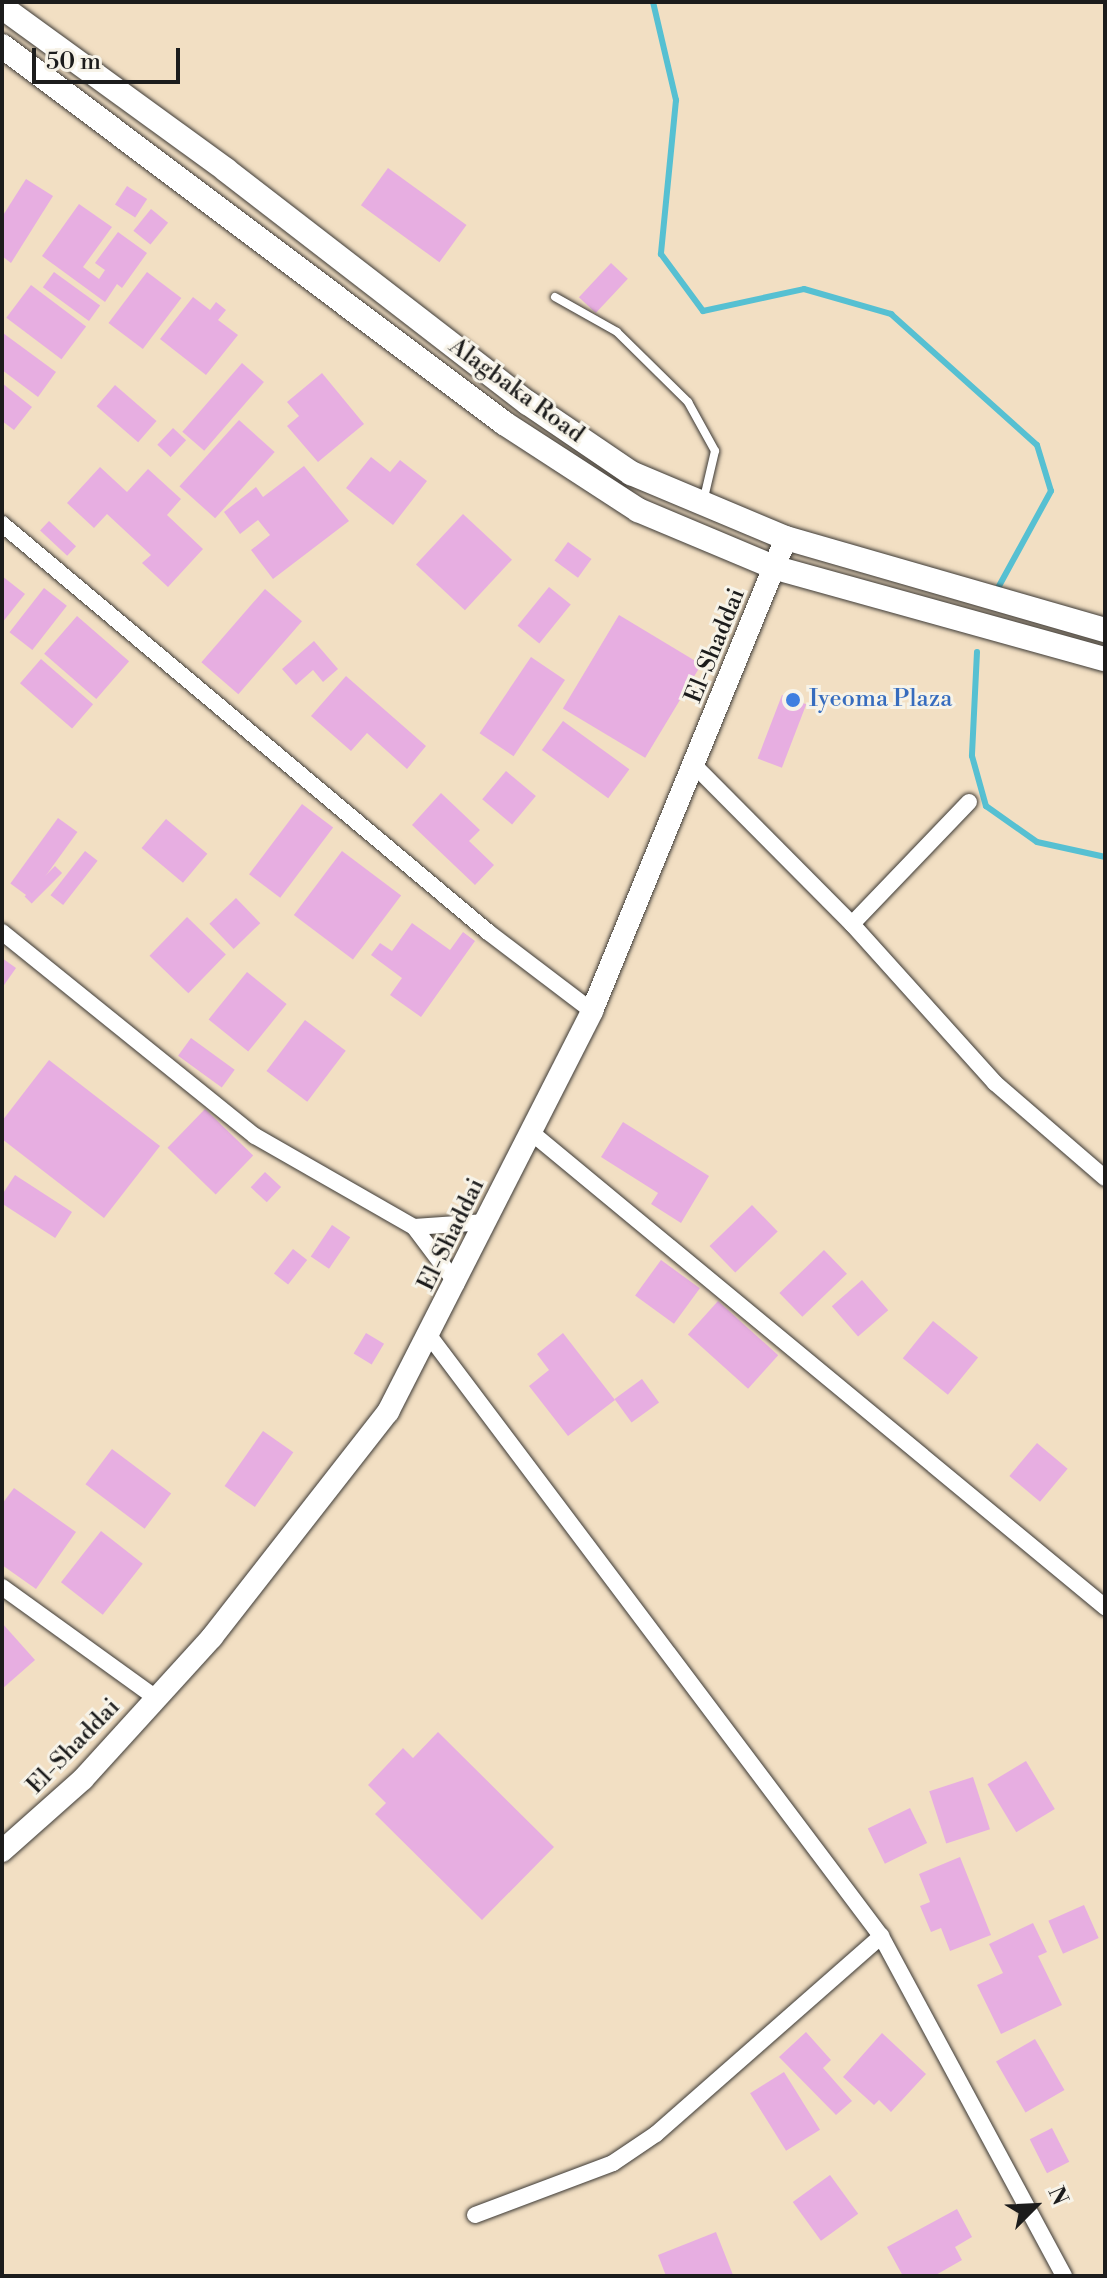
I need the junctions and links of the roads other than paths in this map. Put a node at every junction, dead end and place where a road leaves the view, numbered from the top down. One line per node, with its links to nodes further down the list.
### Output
1 (2, 7): 3 (main road, Alagbaka Road)
2 (2, 46): 4 (main road, Alagbaka Road)
3 (226, 170): 4 (main road); 6 (main road, Alagbaka Road)
4 (204, 198): 9 (main road, Alagbaka Road)
5 (555, 297): 6 (lane)
6 (701, 506): 8 (main road, Alagbaka Road)
7 (2, 524): 16 (street)
8 (786, 538): 9 (street, El-Shaddai); 10 (main road, Alagbaka Road)
9 (776, 568): 11 (main road, Alagbaka Road); 12 (street, El-Shaddai)
10 (1105, 630)
11 (1105, 659)
12 (695, 766): 14 (street); 16 (street, El-Shaddai)
13 (969, 802): 14 (street)
14 (852, 924): 18 (street)
15 (2, 932): 20 (street)
16 (592, 1011): 17 (street, El-Shaddai)
17 (532, 1133): 19 (street, El-Shaddai); 24 (street)
18 (1105, 1178)
19 (486, 1222): 20 (street); 21 (street, El-Shaddai)
20 (414, 1227): 21 (street)
21 (457, 1284): 22 (street, El-Shaddai)
22 (431, 1338): 25 (street, El-Shaddai); 27 (street)
23 (2, 1587): 25 (street)
24 (1105, 1607)
25 (156, 1698): 26 (street, El-Shaddai)
26 (2, 1851)
27 (881, 1936): 28 (street); 29 (street)
28 (475, 2215)
29 (1064, 2276)

